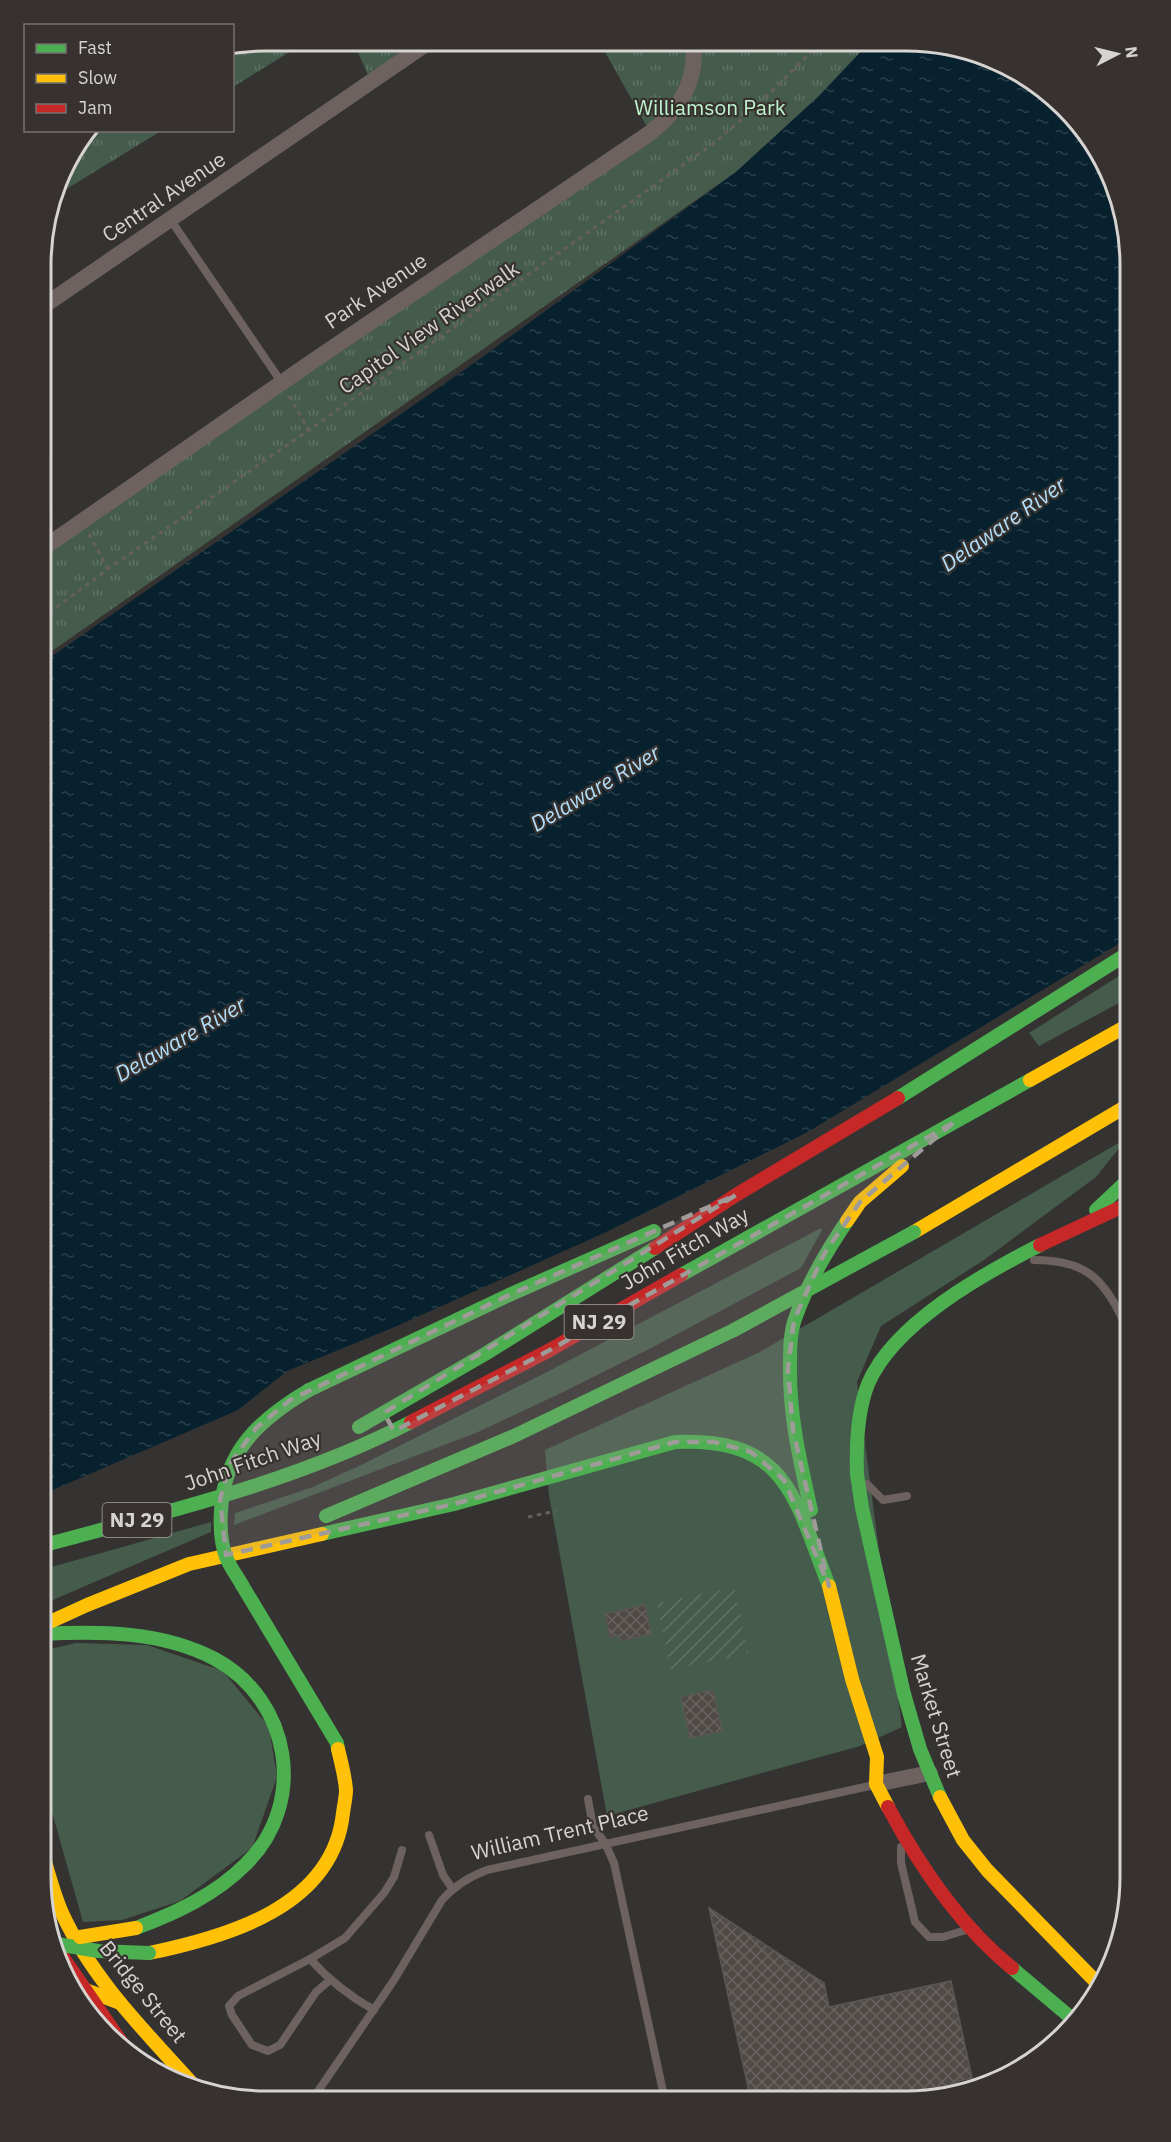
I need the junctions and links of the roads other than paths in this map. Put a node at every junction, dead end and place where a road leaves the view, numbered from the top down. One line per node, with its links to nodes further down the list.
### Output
1 (416, 51): 3 (street, Central Avenue)
2 (693, 51): 5 (street, Park Avenue)
3 (170, 219): 4 (street, Central Avenue); 5 (lane)
4 (51, 301)
5 (282, 383): 6 (street, Park Avenue)
6 (51, 543)
7 (1120, 958): 12 (main road)
8 (1120, 1030): 10 (main road, John Fitch Way / NJ 29)
9 (1120, 1110): 23 (main road, NJ 29, bridge)
10 (953, 1123): 20 (main road, John Fitch Way / NJ 29); 24 (main road)
11 (1120, 1187): 14 (main road)
12 (736, 1195): 17 (main road); 38 (main road, bridge)
13 (1120, 1207): 14 (main road)
14 (1081, 1224): 15 (main road, Market Street)
15 (1013, 1259): 16 (lane); 19 (main road, Market Street)
16 (1120, 1314)
17 (351, 1431)
18 (322, 1447): 20 (main road)
19 (857, 1474): 21 (lane); 27 (main road, Market Street)
20 (232, 1494): 22 (main road, John Fitch Way / NJ 29)
21 (907, 1496)
22 (51, 1543)
23 (208, 1559): 24 (main road); 25 (main road, NJ 29)
24 (829, 1586): 28 (main road)
25 (51, 1622)
26 (51, 1633): 37 (main road, bridge)
27 (930, 1773): 28 (street, William Trent Place); 41 (main road, Market Street)
28 (876, 1784): 30 (main road); 32 (lane, William Trent Place)
29 (588, 1799): 32 (lane)
30 (900, 1829): 36 (main road); 36 (lane)
31 (429, 1835): 35 (lane)
32 (605, 1843): 35 (lane, William Trent Place); 50 (lane)
33 (402, 1850): 39 (lane)
34 (51, 1886): 44 (main road, Bridge Street)
35 (452, 1888): 45 (lane, William Trent Place)
36 (970, 1929): 46 (main road)
37 (60, 1941)
38 (61, 1944)
39 (310, 1959): 42 (lane); 42 (lane)
40 (71, 1968): 43 (main road, Bridge Street)
41 (1094, 1979)
42 (330, 1980): 45 (lane)
43 (84, 1988): 44 (main road); 47 (main road, Bridge Street)
44 (120, 2003): 48 (main road, Bridge Street)
45 (374, 2010): 49 (lane, William Trent Place)
46 (1069, 2016)
47 (106, 2020)
48 (185, 2076)
49 (318, 2091)
50 (663, 2091)

